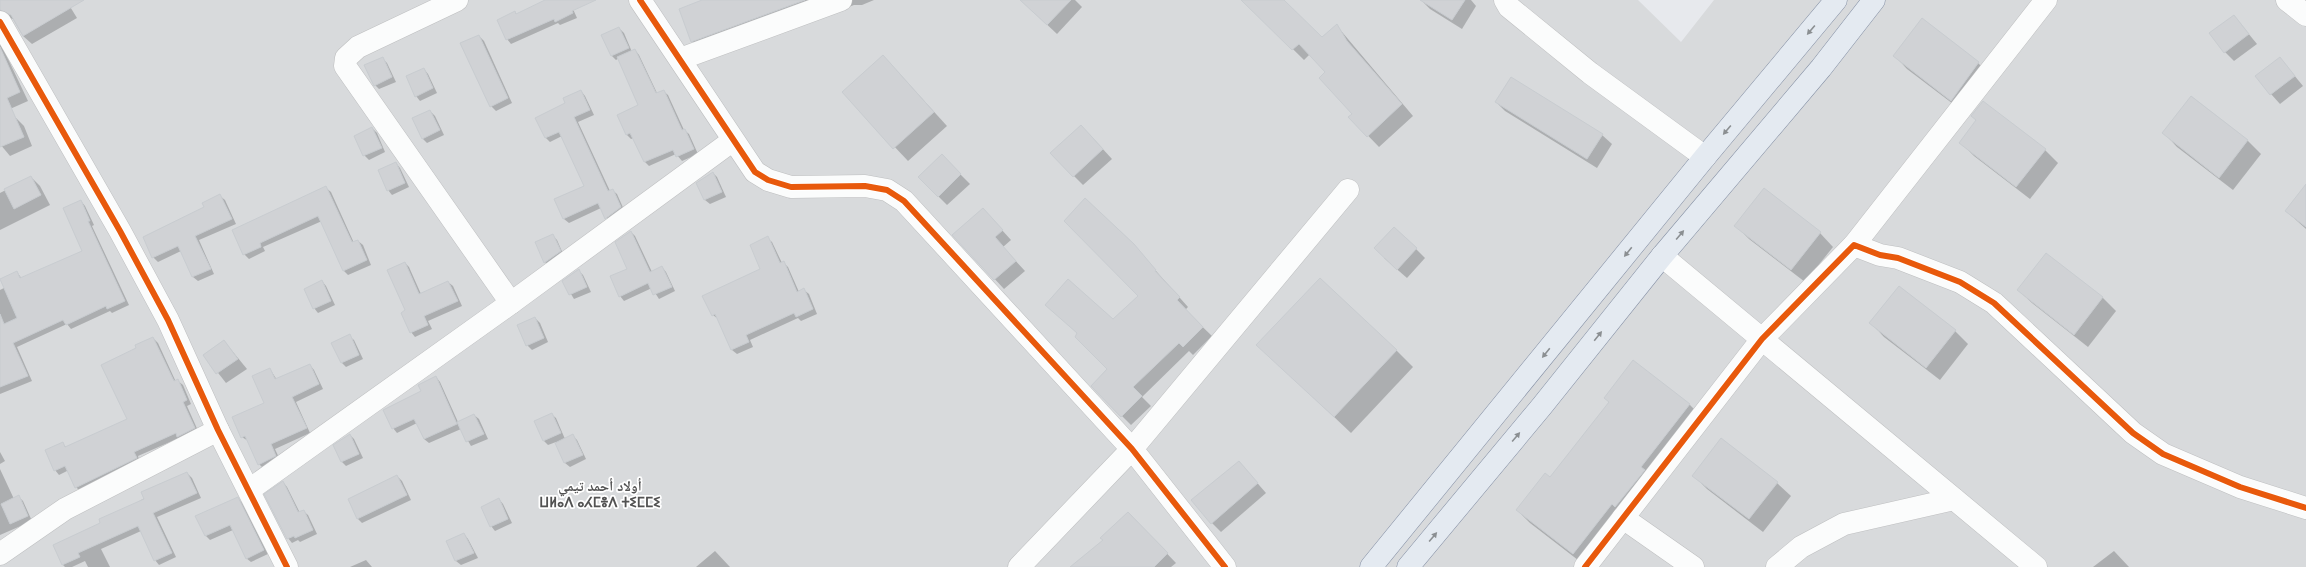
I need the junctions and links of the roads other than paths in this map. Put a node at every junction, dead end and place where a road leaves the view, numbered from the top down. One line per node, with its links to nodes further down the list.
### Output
1 (457, 0): 17 (street)
2 (640, 0): 11 (street)
3 (841, 0): 11 (street)
4 (1505, 0): 13 (street)
5 (1836, 0): 13 (main road, one-way to 13)
6 (1874, 0): 16 (main road, one-way to 6)
7 (2046, 0): 15 (street)
8 (2287, 0): 9 (street)
9 (2306, 15)
10 (0, 22): 19 (street)
11 (680, 59): 12 (street)
12 (732, 140): 17 (street); 20 (street)
13 (1705, 157): 29 (main road, one-way to 29)
14 (1348, 190): 20 (street)
15 (1854, 244): 18 (street); 23 (street)
16 (1662, 256): 18 (street); 30 (main road, one-way to 16)
17 (511, 303): 21 (street)
18 (1762, 339): 22 (street); 24 (street)
19 (218, 430): 21 (street); 25 (street)
20 (1132, 449): 27 (street); 28 (street)
21 (249, 490): 26 (street)
22 (1954, 499): 33 (street); 34 (street)
23 (2306, 508)
24 (1623, 518): 31 (street); 32 (street)
25 (0, 554)
26 (287, 567)
27 (1019, 567)
28 (1225, 567)
29 (1371, 567)
30 (1408, 567)
31 (1585, 567)
32 (1694, 567)
33 (1777, 567)
34 (2036, 567)

